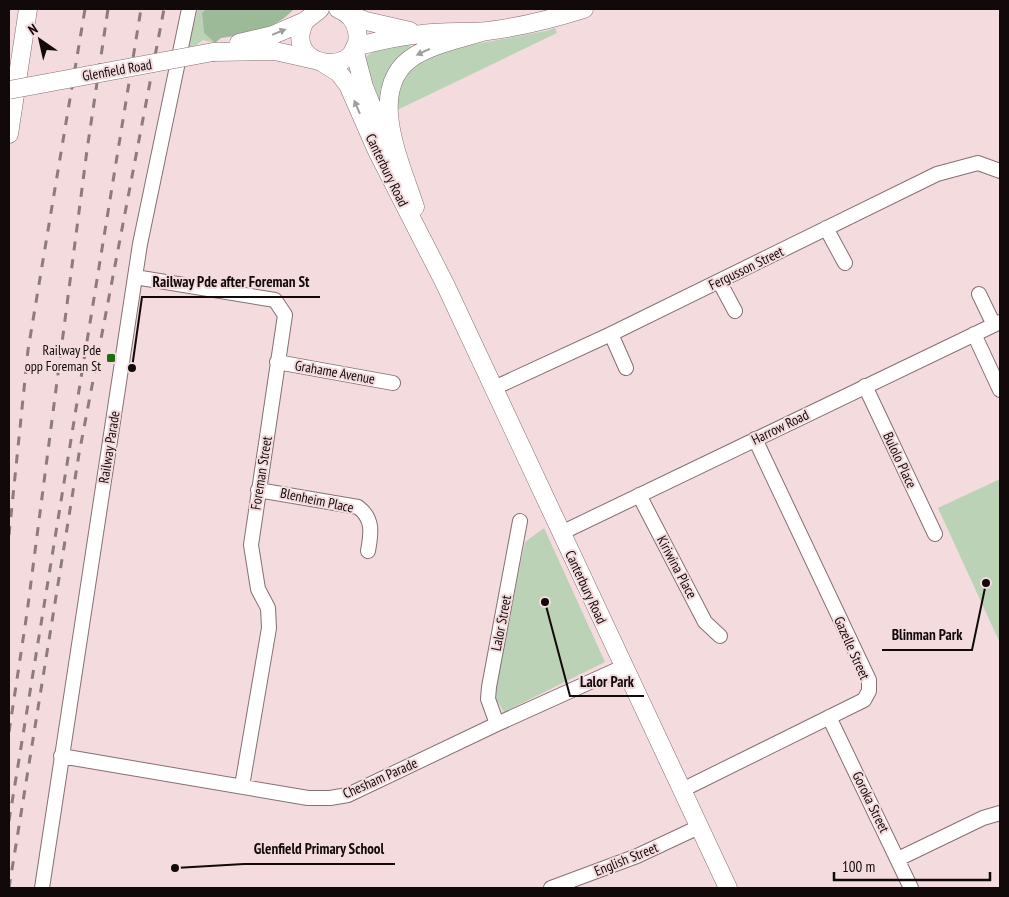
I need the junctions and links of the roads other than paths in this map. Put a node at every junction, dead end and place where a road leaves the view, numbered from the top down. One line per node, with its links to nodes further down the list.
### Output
1 (28, 9): 12 (main road)
2 (189, 9): 17 (street, Railway Parade)
3 (584, 9): 6 (main road)
4 (341, 10): 7 (main road); 8 (main road, Canterbury Road)
5 (309, 14): 9 (main road, Glenfield Road, one-way to 5); 10 (main road)
6 (486, 31): 7 (main road); 14 (main road, one-way to 14)
7 (423, 34): 8 (main road)
8 (354, 48): 10 (main road); 14 (main road, Canterbury Road)
9 (216, 52): 10 (main road, Glenfield Road); 11 (main road, Glenfield Road, bridge)
10 (319, 62): 19 (main road, Canterbury Road, one-way to 10)
11 (9, 90)
12 (9, 134)
13 (1000, 171): 15 (street, Fergusson Street)
14 (415, 207): 19 (main road, Canterbury Road)
15 (826, 228): 16 (street); 18 (street, Fergusson Street)
16 (845, 263)
17 (135, 277): 25 (street, Foreman Street); 42 (street, Railway Parade)
18 (719, 281): 21 (street); 23 (street, Fergusson Street)
19 (445, 284): 29 (main road, Canterbury Road)
20 (979, 294): 22 (street)
21 (736, 312)
22 (997, 324): 24 (street, Harrow Road)
23 (611, 334): 26 (street); 29 (street, Fergusson Street)
24 (974, 334): 28 (street, Harrow Road); 30 (street)
25 (277, 362): 27 (street, Grahame Avenue); 32 (street, Foreman Street)
26 (626, 368)
27 (393, 383)
28 (865, 386): 31 (street, Harrow Road); 36 (street, Bulolo Place)
29 (494, 388): 35 (main road, Canterbury Road)
30 (1000, 390)
31 (755, 439): 33 (street, Harrow Road); 40 (street, Gazelle Street)
32 (258, 490): 37 (street, Blenheim Place); 43 (street, Foreman Street)
33 (639, 495): 35 (street, Harrow Road); 38 (street, Kiriwina Place)
34 (520, 521): 41 (street, Lalor Street)
35 (561, 533): 39 (main road, Canterbury Road)
36 (935, 534)
37 (368, 551)
38 (720, 636)
39 (623, 667): 41 (street, Chesham Parade); 44 (main road, Canterbury Road)
40 (830, 717): 44 (street, Gazelle Street); 47 (street, Goroka Street)
41 (497, 724): 43 (street, Chesham Parade)
42 (62, 756): 43 (street, Chesham Parade); 48 (street, Railway Parade)
43 (242, 786)
44 (682, 790): 46 (main road, Canterbury Road)
45 (1000, 813): 47 (street)
46 (699, 827): 49 (street, English Street); 50 (main road, Canterbury Road)
47 (898, 859): 51 (street, Goroka Street)
48 (42, 888)
49 (551, 888)
50 (728, 888)
51 (911, 888)

